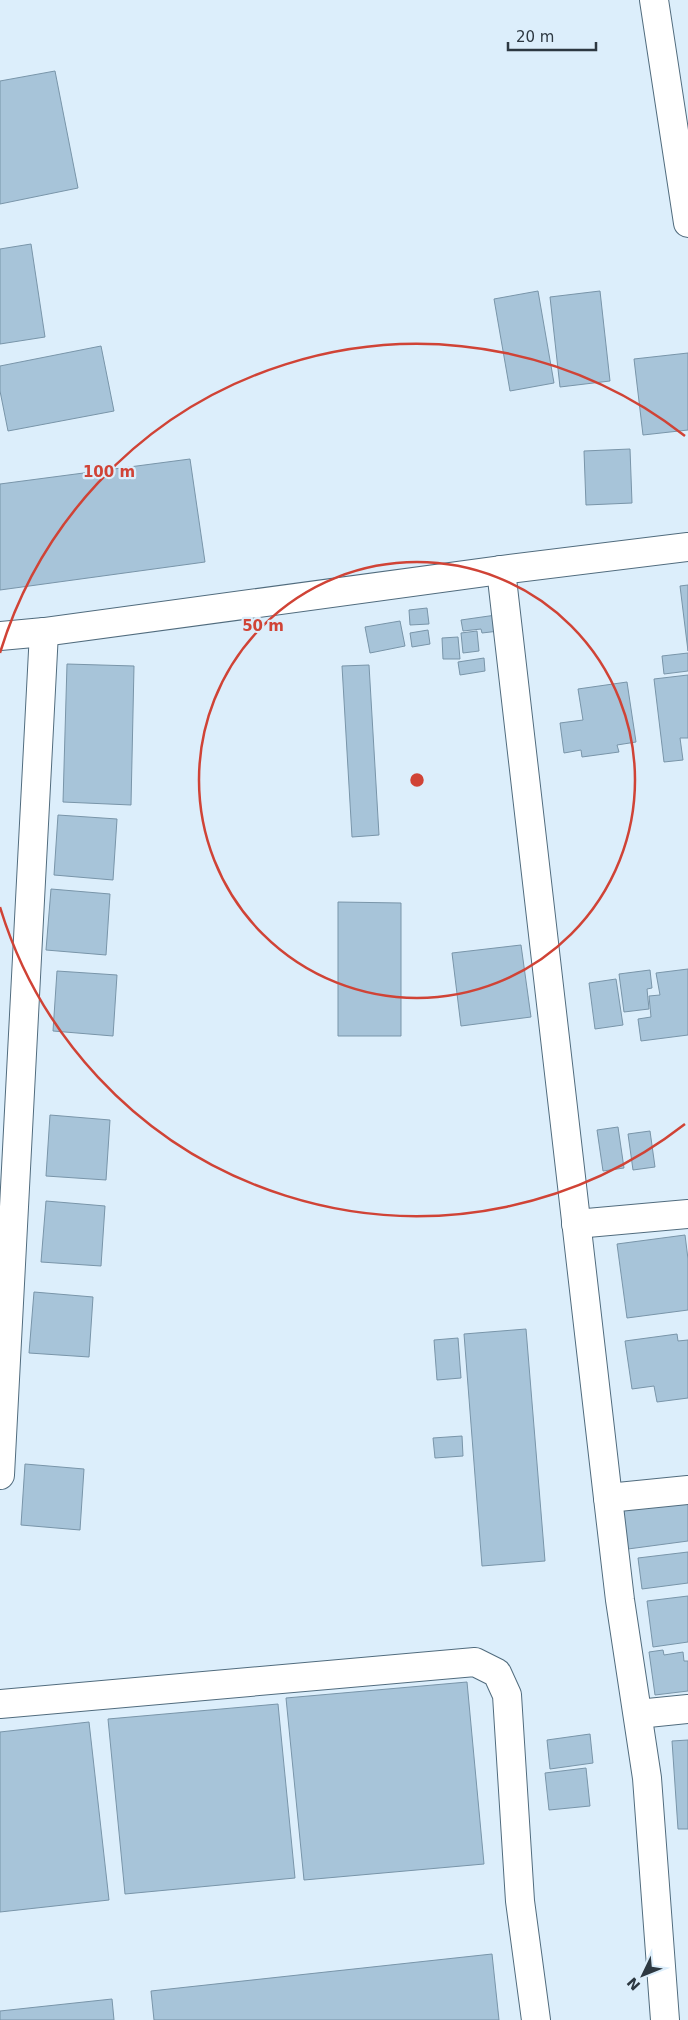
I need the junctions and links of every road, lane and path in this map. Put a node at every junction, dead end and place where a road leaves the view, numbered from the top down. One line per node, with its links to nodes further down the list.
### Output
1 (654, 0): 2 (street)
2 (688, 223)
3 (688, 547): 4 (street)
4 (501, 570): 5 (street); 9 (street)
5 (44, 632): 6 (street); 7 (street)
6 (0, 636)
7 (8, 1173): 10 (street)
8 (688, 1214): 9 (street)
9 (576, 1224): 12 (street)
10 (0, 1475)
11 (688, 1490): 12 (street)
12 (608, 1498): 15 (street)
13 (0, 1704): 16 (street)
14 (688, 1709): 15 (street)
15 (638, 1714): 17 (street)
16 (536, 2020)
17 (665, 2020)

